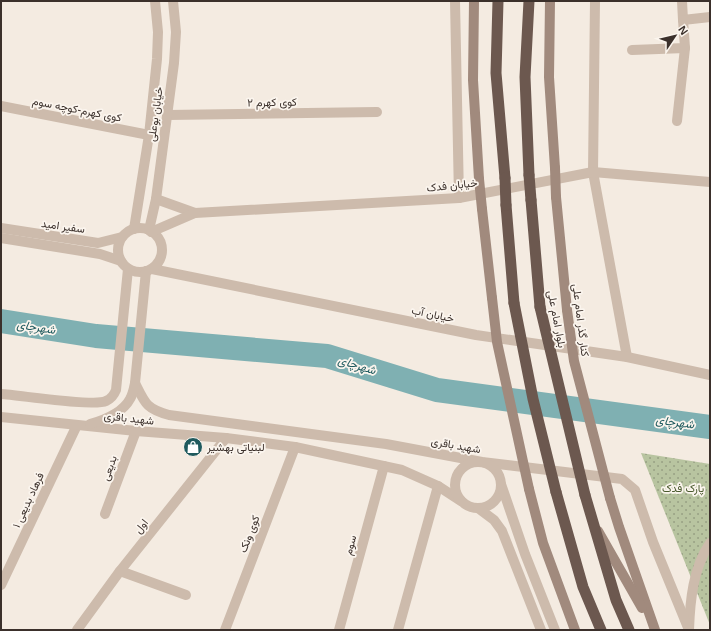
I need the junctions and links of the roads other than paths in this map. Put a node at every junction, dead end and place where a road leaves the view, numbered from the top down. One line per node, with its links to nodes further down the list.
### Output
1 (155, 1): 18 (street, خیابان بوعلی)
2 (173, 1): 16 (street, خیابان بوعلی)
3 (455, 1): 21 (street)
4 (474, 1): 59 (main road, bridge)
5 (498, 1): 60 (highway, bridge)
6 (530, 1): 47 (highway, بلوار امام علی, bridge)
7 (550, 1): 53 (main road, کنار گذر امام علی, bridge)
8 (595, 1): 19 (street)
9 (682, 1): 11 (street)
10 (710, 17): 11 (street)
11 (683, 20): 12 (street)
12 (685, 48): 13 (street); 17 (street)
13 (632, 50)
14 (1, 106): 18 (street, کوی کهرم-کوچه سوم)
15 (377, 112): 16 (street, کوی کهرم ۲)
16 (168, 115): 22 (street, خیابان بوعلی)
17 (676, 121)
18 (149, 135): 25 (street, خیابان بوعلی)
19 (593, 172): 20 (street, خیابان فدک); 21 (street, خیابان فدک); 31 (street)
20 (710, 182)
21 (459, 198): 23 (street, خیابان فدک)
22 (156, 199): 23 (street, خیابان فدک); 26 (street, خیابان بوعلی)
23 (195, 213): 26 (street, خیابان فدک)
24 (1, 228): 27 (street, سفیر امید)
25 (134, 229): 26 (street); 27 (street)
26 (150, 231): 30 (street)
27 (122, 237): 29 (street)
28 (1, 238): 29 (street, سفیر امید)
29 (124, 265): 30 (street); 34 (street, شهید باقری)
30 (149, 270): 31 (street, خیابان آب); 33 (street)
31 (627, 357): 32 (street, خیابان آب)
32 (710, 375)
33 (135, 383): 36 (street); 40 (street, شهید باقری)
34 (1, 394)
35 (1, 417): 36 (street, شهید باقری)
36 (81, 425): 37 (street, شهید باقری); 50 (street, فرهاد بدیعی ۱)
37 (136, 431): 38 (street, شهید باقری); 46 (street, بدیعی)
38 (226, 438): 39 (street, شهید باقری); 49 (street, اول)
39 (295, 447): 41 (street, شهید باقری); 54 (street, کوی ونک)
40 (482, 462): 42 (street); 44 (street); 62 (street, شهید باقری)
41 (384, 466): 43 (street, شهید باقری); 55 (street, سوم)
42 (502, 484): 45 (street); 58 (street)
43 (438, 486): 44 (street, شهید باقری); 56 (street)
44 (461, 501): 45 (street)
45 (478, 508): 57 (street)
46 (105, 514)
47 (591, 518): 53 (main road); 61 (highway, بلوار امام علی)
48 (710, 543): 62 (street)
49 (120, 571): 51 (street); 52 (street, اول)
50 (1, 585)
51 (186, 595)
52 (79, 629)
53 (655, 629)
54 (224, 630)
55 (339, 630)
56 (398, 630)
57 (541, 630)
58 (555, 630)
59 (575, 630)
60 (601, 630)
61 (629, 630)
62 (689, 630)

